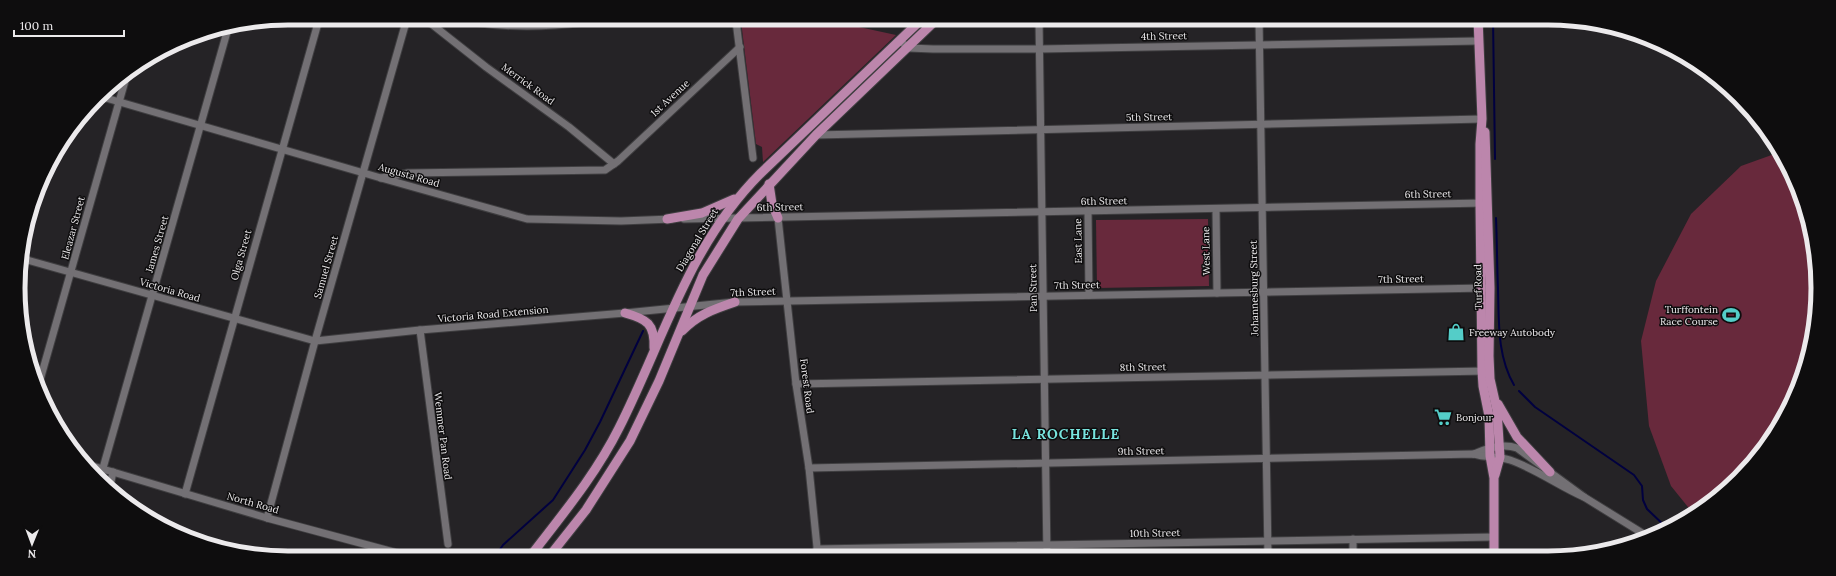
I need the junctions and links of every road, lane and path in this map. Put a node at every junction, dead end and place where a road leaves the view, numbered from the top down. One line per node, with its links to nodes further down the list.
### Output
1 (317, 25): 27 (street, Olga Street)
2 (405, 25): 30 (street, Samuel Street)
3 (433, 25): 29 (street, Merrick Road)
4 (508, 25): 5 (street)
5 (562, 25)
6 (737, 25): 16 (street)
7 (916, 25): 13 (main road, Diagonal Street)
8 (931, 25): 17 (main road)
9 (1039, 25): 18 (street, Pan Street)
10 (1259, 25): 15 (street, Johannesburg Street)
11 (1478, 25): 14 (main road, Turf Road)
12 (227, 32): 23 (street, James Street)
13 (900, 41): 17 (street); 33 (main road, Diagonal Street)
14 (1478, 41): 15 (street, 4th Street); 22 (main road, Turf Road)
15 (1259, 44): 18 (street, 4th Street); 24 (street, Johannesburg Street)
16 (740, 47): 28 (street); 29 (street, 1st Avenue)
17 (909, 48): 18 (street, 4th Street); 26 (main road)
18 (1040, 49): 25 (street, Pan Street)
19 (125, 81): 21 (street, Eleazar Street)
20 (106, 98): 21 (street, Augusta Road)
21 (120, 102): 23 (street, Augusta Road); 44 (street, Eleazar Street)
22 (1482, 119): 24 (street, 5th Street); 34 (main road, Turf Road)
23 (200, 124): 27 (street, Augusta Road); 49 (street, James Street)
24 (1261, 124): 25 (street, 5th Street); 35 (street, Johannesburg Street)
25 (1041, 130): 26 (street, 5th Street); 38 (street, Pan Street)
26 (816, 135): 32 (main road)
27 (283, 149): 30 (street, Augusta Road); 56 (street, Olga Street)
28 (753, 158)
29 (614, 164): 31 (street)
30 (364, 172): 31 (street, Augusta Road); 59 (street, Samuel Street)
31 (381, 178): 42 (street, Augusta Road)
32 (769, 184): 39 (main road); 41 (main road)
33 (739, 196): 40 (main road, Diagonal Street); 42 (main road)
34 (1483, 203): 35 (street, 6th Street); 45 (main road, Turf Road)
35 (1262, 208): 36 (street, 6th Street); 46 (street, Johannesburg Street)
36 (1216, 209): 37 (street, 6th Street); 47 (street, West Lane)
37 (1088, 211): 38 (street, 6th Street); 48 (street, East Lane)
38 (1042, 212): 39 (street, 6th Street); 50 (street, Pan Street)
39 (778, 218): 41 (street, 6th Street); 51 (street, Forest Road)
40 (721, 219): 41 (street, 6th Street); 42 (street, Augusta Road); 54 (main road, Diagonal Street)
41 (738, 219): 53 (main road)
42 (667, 220)
43 (27, 260): 44 (street, Victoria Road)
44 (72, 273): 49 (street, Victoria Road); 63 (street, Eleazar Street)
45 (1485, 288): 46 (street, 7th Street); 61 (main road, Turf Road)
46 (1264, 292): 47 (street, 7th Street); 62 (street, Johannesburg Street)
47 (1217, 293): 48 (street, 7th Street)
48 (1089, 295): 50 (street, 7th Street)
49 (153, 296): 56 (street, Victoria Road); 73 (street, James Street)
50 (1043, 296): 51 (street, 7th Street); 64 (street, Pan Street)
51 (786, 301): 52 (street, 7th Street); 65 (street, Forest Road)
52 (735, 302): 53 (street, 7th Street); 58 (main road)
53 (690, 307): 54 (street, 7th Street); 58 (main road)
54 (674, 308): 55 (street, Victoria Road Extension); 60 (main road, Diagonal Street)
55 (625, 313): 57 (street, Victoria Road Extension); 60 (main road)
56 (233, 318): 59 (street, Victoria Road); 79 (street, Olga Street)
57 (420, 330): 59 (street, Victoria Road Extension); 86 (street, Wemmer Pan Road)
58 (677, 336): 91 (main road)
59 (315, 341): 81 (street, Samuel Street)
60 (653, 354): 90 (main road, Diagonal Street)
61 (1486, 371): 62 (street, 8th Street); 66 (main road, Turf Road); 68 (main road, Turf Road)
62 (1265, 375): 64 (street, 8th Street); 70 (street, Johannesburg Street)
63 (41, 378)
64 (1044, 379): 65 (street, 8th Street); 71 (street, Pan Street)
65 (796, 384): 74 (street, Forest Road)
66 (1496, 402): 67 (main road, Turf Road); 76 (main road)
67 (1500, 447): 68 (street); 69 (main road, Turf Road); 76 (street)
68 (1490, 452): 69 (street); 70 (street, 9th Street); 77 (main road, Turf Road)
69 (1500, 457): 77 (main road, Turf Road); 80 (street)
70 (1267, 458): 71 (street, 9th Street); 85 (street, Johannesburg Street)
71 (1046, 463): 74 (street, 9th Street); 87 (street, Pan Street)
72 (95, 466): 73 (street, North Road)
73 (103, 468): 75 (street, North Road)
74 (809, 468): 88 (street, Forest Road)
75 (113, 472): 78 (street); 79 (street, North Road)
76 (1550, 472): 80 (street)
77 (1494, 478): 83 (main road, Turf Road)
78 (111, 482)
79 (185, 494): 81 (street, North Road)
80 (1584, 497): 82 (street)
81 (267, 518): 89 (street, North Road)
82 (1643, 533)
83 (1494, 536): 84 (street, 10th Street); 95 (main road, Turf Road)
84 (1353, 539): 85 (street, 10th Street); 94 (street)
85 (1268, 540): 87 (street, 10th Street); 93 (street, Johannesburg Street)
86 (448, 544)
87 (1047, 544): 88 (street, 10th Street); 92 (street, Pan Street)
88 (816, 549)
89 (390, 551)
90 (534, 551)
91 (554, 551)
92 (1047, 551)
93 (1268, 551)
94 (1353, 551)
95 (1494, 551)

